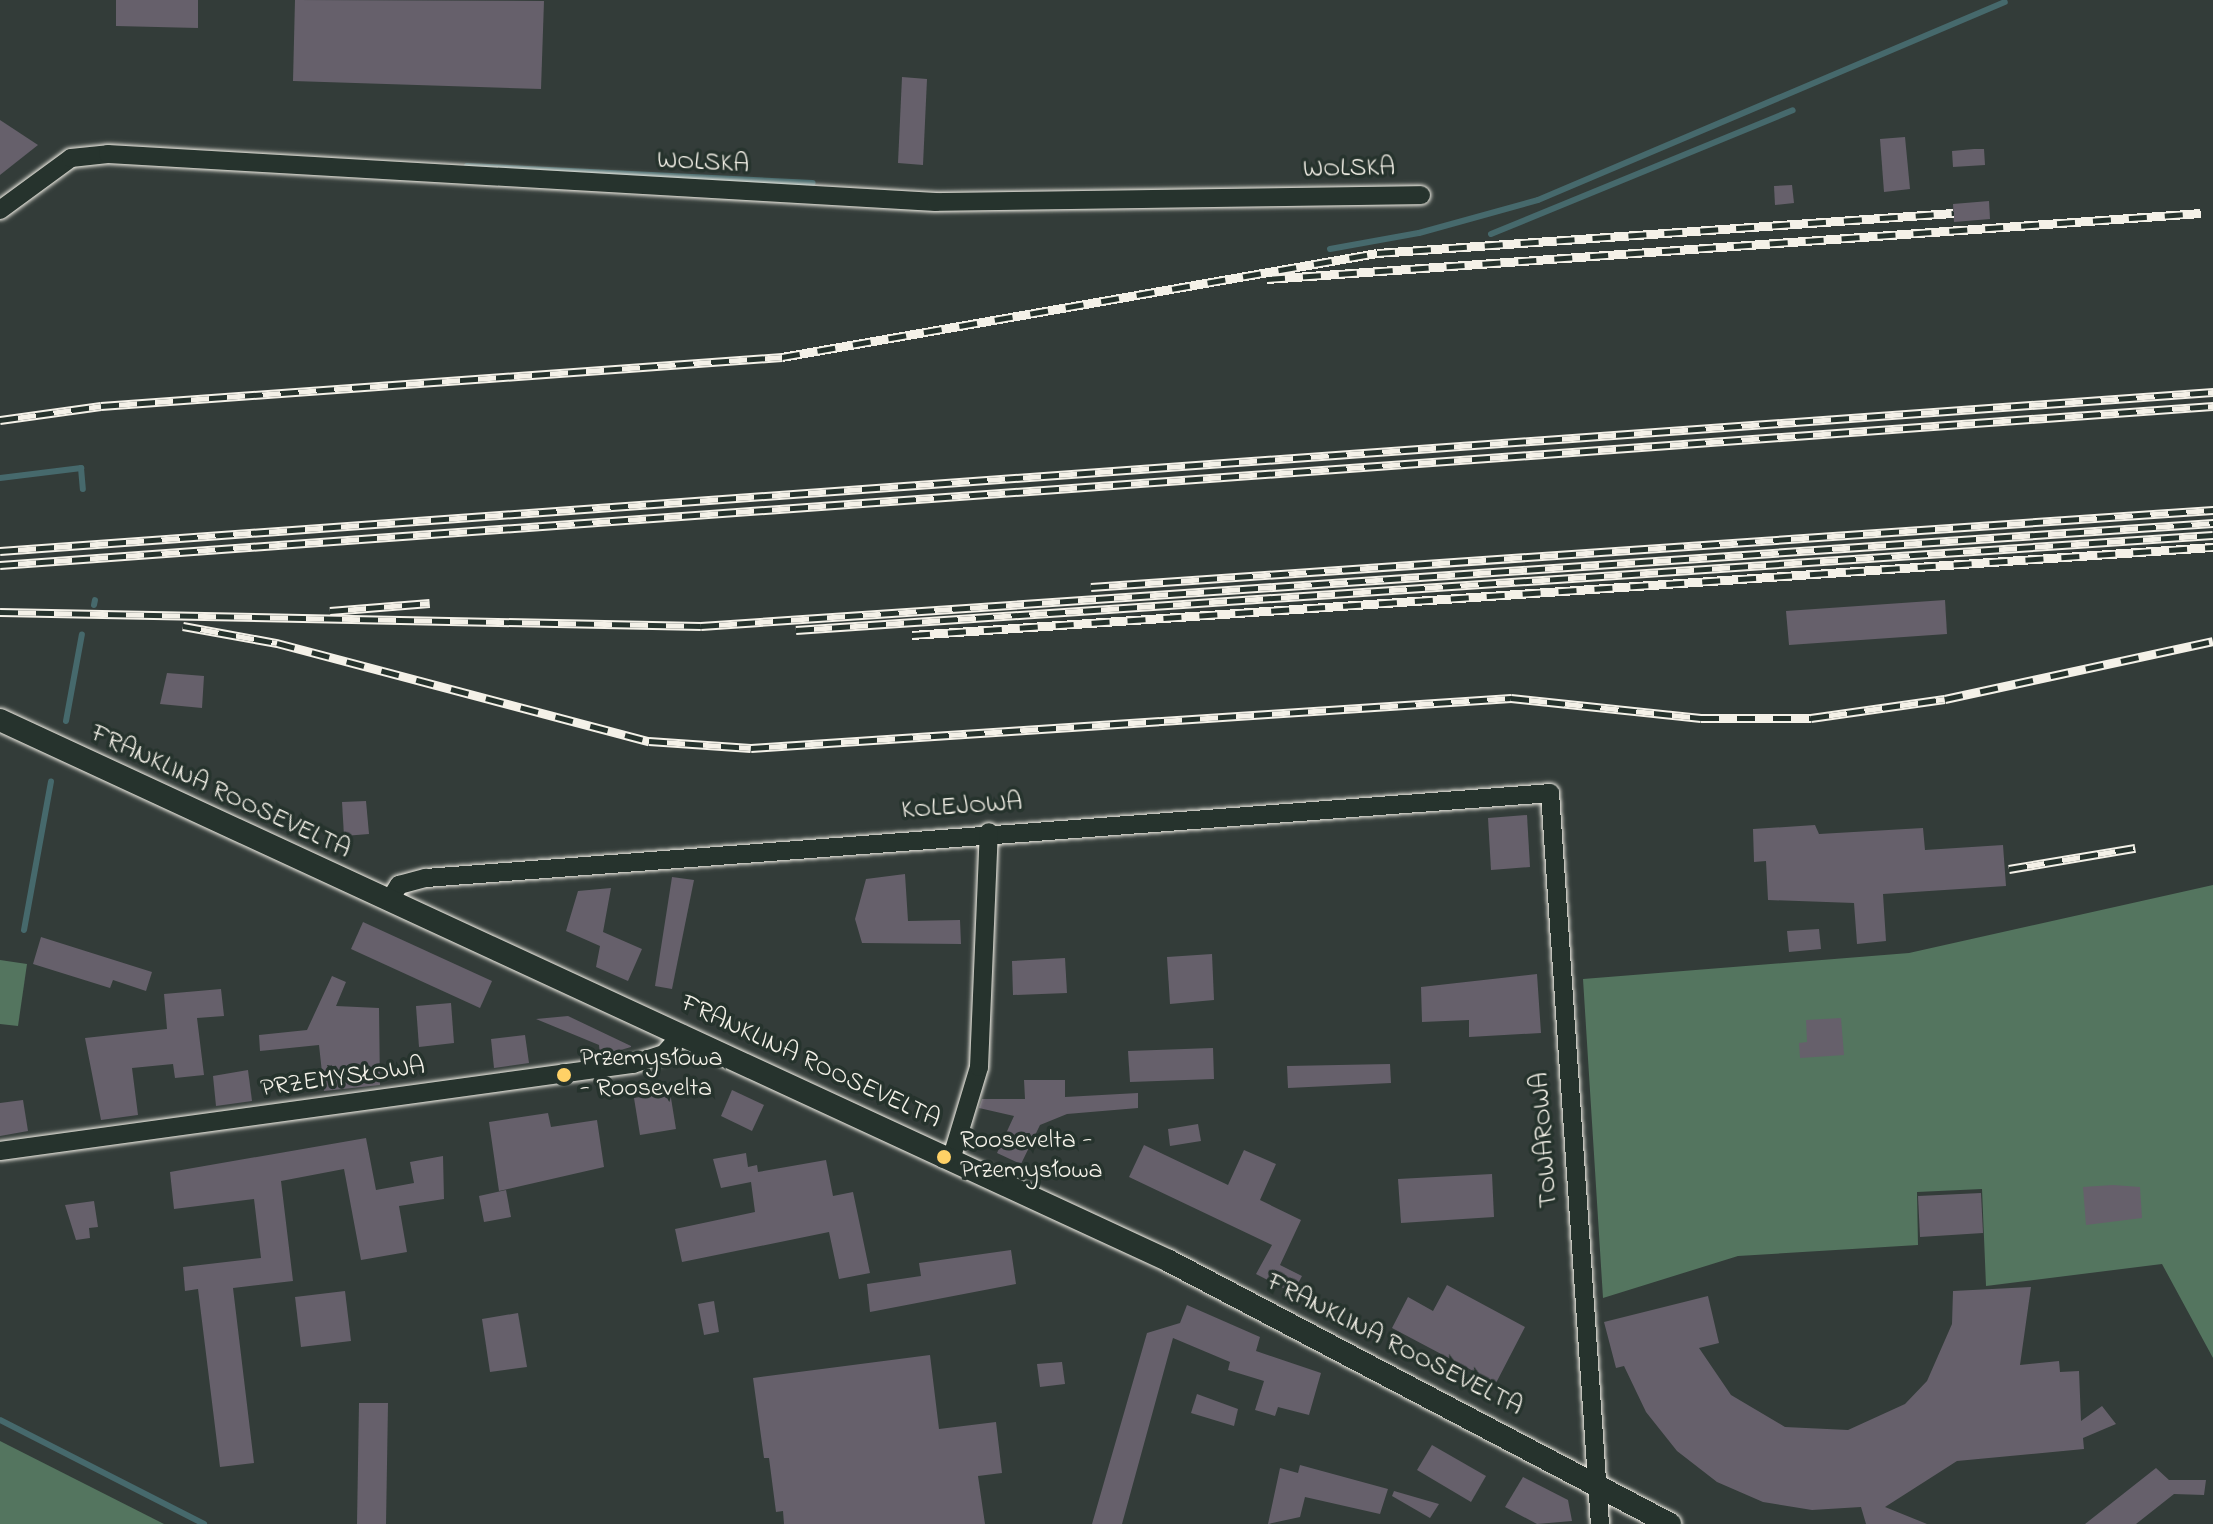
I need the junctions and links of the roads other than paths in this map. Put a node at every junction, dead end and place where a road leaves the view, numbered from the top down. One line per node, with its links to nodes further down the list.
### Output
1 (1421, 195): 2 (street, WOLSKA)
2 (0, 210)
3 (0, 720): 6 (street, FRANKLINA ROOSEVELTA)
4 (1550, 793): 5 (street, KOLEJOWA); 10 (street, TOWAROWA)
5 (989, 832): 6 (street, KOLEJOWA); 9 (street)
6 (389, 901): 7 (street, FRANKLINA ROOSEVELTA)
7 (682, 1034): 8 (street, PRZEMYSŁOWA); 9 (street, FRANKLINA ROOSEVELTA)
8 (0, 1151)
9 (951, 1160): 10 (street, FRANKLINA ROOSEVELTA)
10 (1596, 1484): 11 (street, TOWAROWA); 12 (street, FRANKLINA ROOSEVELTA)
11 (1600, 1524)
12 (1670, 1524)

